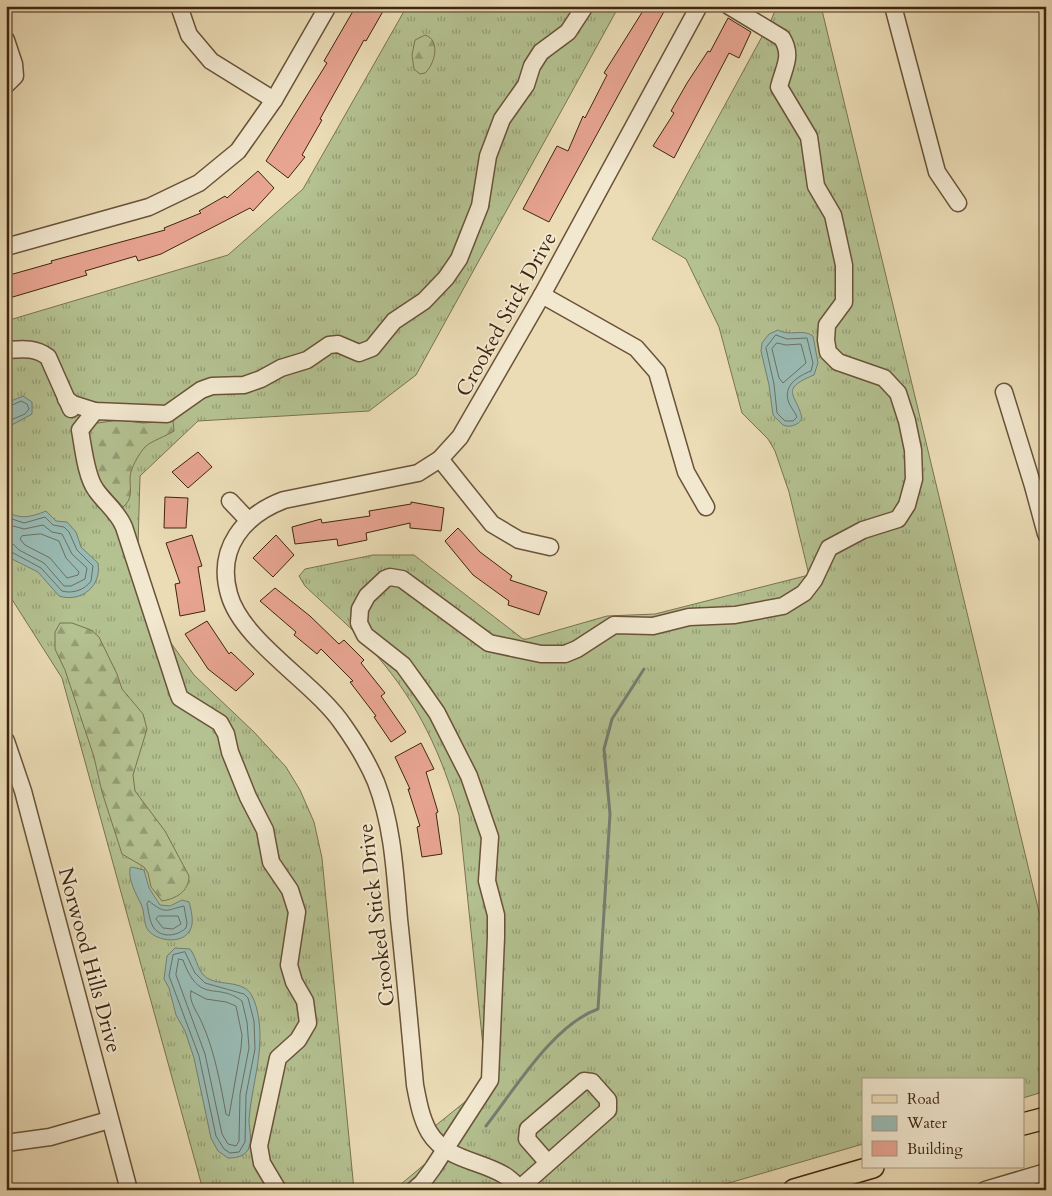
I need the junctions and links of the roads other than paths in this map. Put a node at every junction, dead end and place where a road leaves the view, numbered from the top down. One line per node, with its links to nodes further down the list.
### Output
1 (179, 6): 9 (street)
2 (328, 6): 9 (street)
3 (585, 6): 16 (street)
4 (699, 6): 12 (street, Crooked Stick Drive)
5 (729, 6): 30 (street)
6 (893, 6): 10 (street)
7 (6, 40): 8 (street)
8 (6, 84)
9 (274, 100): 11 (street)
10 (958, 203)
11 (6, 246)
12 (542, 295): 18 (street, Crooked Stick Drive); 21 (street)
13 (6, 350): 15 (street)
14 (1004, 392): 19 (street)
15 (66, 399): 16 (street); 17 (street)
16 (95, 410): 17 (street)
17 (80, 430): 36 (street)
18 (440, 458): 22 (street, Crooked Stick Drive); 24 (street)
19 (1040, 485): 23 (street)
20 (230, 501): 22 (street)
21 (706, 507)
22 (248, 520): 30 (street, Crooked Stick Drive)
23 (1046, 534)
24 (550, 547)
25 (6, 741): 27 (street, Norwood Hills Drive)
26 (1046, 1118): 28 (main road)
27 (110, 1120): 29 (street); 35 (street, Norwood Hills Drive)
28 (1024, 1124)
29 (6, 1143)
30 (446, 1149): 34 (street, Crooked Stick Drive); 37 (street)
31 (548, 1164): 31 (street); 34 (street)
32 (870, 1168): 38 (main road)
33 (1046, 1172): 39 (street)
34 (521, 1189)
35 (130, 1190)
36 (278, 1190)
37 (414, 1190)
38 (794, 1190)
39 (985, 1190)

